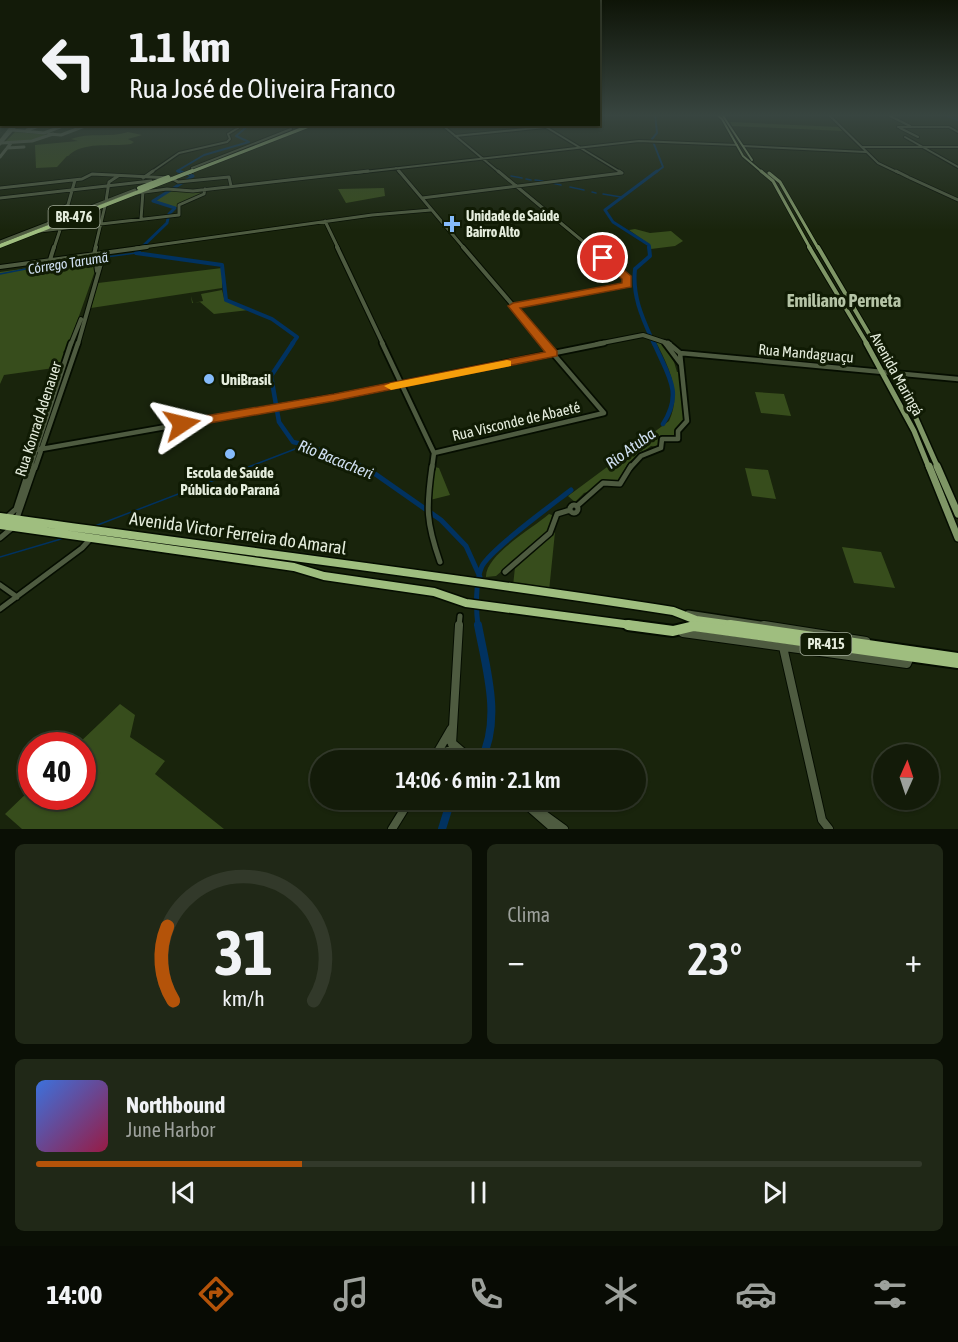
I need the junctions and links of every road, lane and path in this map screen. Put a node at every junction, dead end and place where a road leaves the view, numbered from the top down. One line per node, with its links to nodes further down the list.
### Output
1 (180, 153): 21 (street)
2 (236, 153): 13 (highway, BR-476)
3 (237, 153): 13 (highway, BR-476)
4 (238, 153): 13 (street)
5 (474, 153): 14 (street)
6 (534, 153): 14 (street)
7 (589, 153): 28 (street)
8 (845, 153): 10 (street)
9 (933, 153): 17 (street)
10 (868, 154): 38 (street)
11 (742, 155): 12 (main road); 15 (main road, Avenida Maringá)
12 (748, 155): 16 (main road, Avenida Maringá)
13 (228, 156): 19 (highway, BR-476); 19 (highway, BR-476)
14 (482, 159): 18 (street); 28 (street)
15 (750, 162): 16 (main road); 34 (main road, Avenida Maringá)
16 (755, 163): 35 (main road, Avenida Maringá)
17 (958, 167)
18 (396, 168): 27 (street); 37 (street)
19 (184, 173): 22 (highway, BR-476); 25 (highway, BR-476)
20 (118, 176): 21 (street); 24 (street); 26 (street)
21 (143, 178): 23 (street)
22 (162, 178): 23 (street); 25 (street); 30 (highway, BR-476)
23 (155, 179): 30 (street)
24 (75, 180): 29 (street); 32 (street)
25 (172, 180): 27 (street); 30 (highway, BR-476)
26 (108, 186): 30 (street); 32 (street); 39 (street)
27 (231, 186): 31 (street)
28 (516, 186): 37 (street); 70 (street)
29 (0, 188)
30 (143, 188): 31 (street); 33 (highway, BR-476); 47 (street)
31 (206, 189): 47 (street)
32 (73, 190): 36 (street); 42 (street)
33 (136, 192): 50 (highway, BR-476); 53 (street); 55 (street); 59 (highway, BR-476)
34 (780, 194): 35 (main road); 40 (main road, Avenida Maringá)
35 (787, 194): 41 (main road, Avenida Maringá)
36 (0, 198)
37 (422, 198): 45 (street)
38 (958, 199)
39 (106, 201)
40 (786, 204): 41 (main road); 49 (main road, Avenida Maringá)
41 (793, 204): 51 (main road, Avenida Maringá)
42 (69, 205): 44 (street); 46 (street)
43 (105, 206): 52 (street)
44 (61, 209)
45 (431, 210): 48 (street); 70 (street)
46 (66, 212)
47 (141, 219): 52 (street)
48 (324, 221): 62 (street); 82 (street)
49 (795, 221): 51 (main road); 56 (main road, Avenida Maringá)
50 (54, 222): 53 (highway); 60 (highway, BR-476)
51 (803, 222): 57 (main road, Avenida Maringá)
52 (101, 224): 54 (street); 61 (street)
53 (44, 225): 59 (street)
54 (60, 229): 55 (street); 63 (street)
55 (40, 231): 58 (street)
56 (801, 231): 57 (main road); 66 (main road, Avenida Maringá)
57 (808, 232): 67 (main road, Avenida Maringá)
58 (32, 234): 59 (highway); 60 (street)
59 (20, 235): 60 (highway, BR-476)
60 (0, 245)
61 (94, 254): 62 (street); 63 (street)
62 (103, 257): 64 (street); 75 (street, Rua Konrad Adenauer)
63 (48, 263): 64 (street); 65 (street)
64 (81, 264): 75 (street, Rua Konrad Adenauer)
65 (0, 267)
66 (822, 270): 67 (main road); 68 (main road, Avenida Maringá)
67 (830, 271): 69 (main road, Avenida Maringá)
68 (829, 283): 69 (main road); 74 (main road, Avenida Maringá)
69 (838, 284): 76 (main road, Avenida Maringá)
70 (513, 306): 77 (street)
71 (659, 339): 72 (street); 73 (street); 77 (street)
72 (667, 347): 73 (street); 78 (street)
73 (674, 347): 78 (street)
74 (870, 349): 76 (main road); 79 (main road, Avenida Maringá)
75 (72, 350): 85 (street, Rua Konrad Adenauer)
76 (878, 350): 80 (main road, Avenida Maringá)
77 (553, 354): 82 (street); 86 (street, Rua Visconde de Abaeté)
78 (679, 357): 79 (street, Rua Mandaguaçu); 94 (street)
79 (882, 372): 80 (street, Rua Mandaguaçu); 83 (main road, Avenida Maringá)
80 (892, 373): 81 (street, Rua Mandaguaçu); 84 (main road, Avenida Maringá)
81 (958, 379)
82 (402, 384): 85 (street); 86 (street)
83 (895, 396): 84 (main road); 92 (main road, Avenida Maringá)
84 (906, 398): 87 (main road, Avenida Maringá)
85 (39, 449): 88 (street, Rua Konrad Adenauer); 89 (street, Rua Konrad Adenauer)
86 (434, 453): 93 (street)
87 (958, 514)
88 (1, 520): 89 (highway, Avenida Victor Ferreira do Amaral)
89 (15, 523): 90 (highway, Avenida Victor Ferreira do Amaral); 91 (street)
90 (92, 534): 96 (street); 99 (highway, Avenida Victor Ferreira do Amaral); 101 (highway, Avenida Victor Ferreira do Amaral / PR-415)
91 (0, 538)
92 (958, 538)
93 (440, 562)
94 (505, 572)
95 (0, 585): 96 (street)
96 (17, 597): 97 (street)
97 (0, 609)
98 (460, 616): 104 (street)
99 (673, 631): 100 (street); 102 (highway, PR-415)
100 (783, 647): 102 (street); 113 (street)
101 (958, 658)
102 (909, 660): 103 (highway, PR-415)
103 (958, 663)
104 (446, 745): 105 (street); 106 (street)
105 (442, 750)
106 (455, 750)
107 (404, 810): 110 (street)
108 (533, 810): 111 (street)
109 (536, 810): 112 (street)
110 (393, 829)
111 (554, 829)
112 (564, 829)
113 (829, 829)

